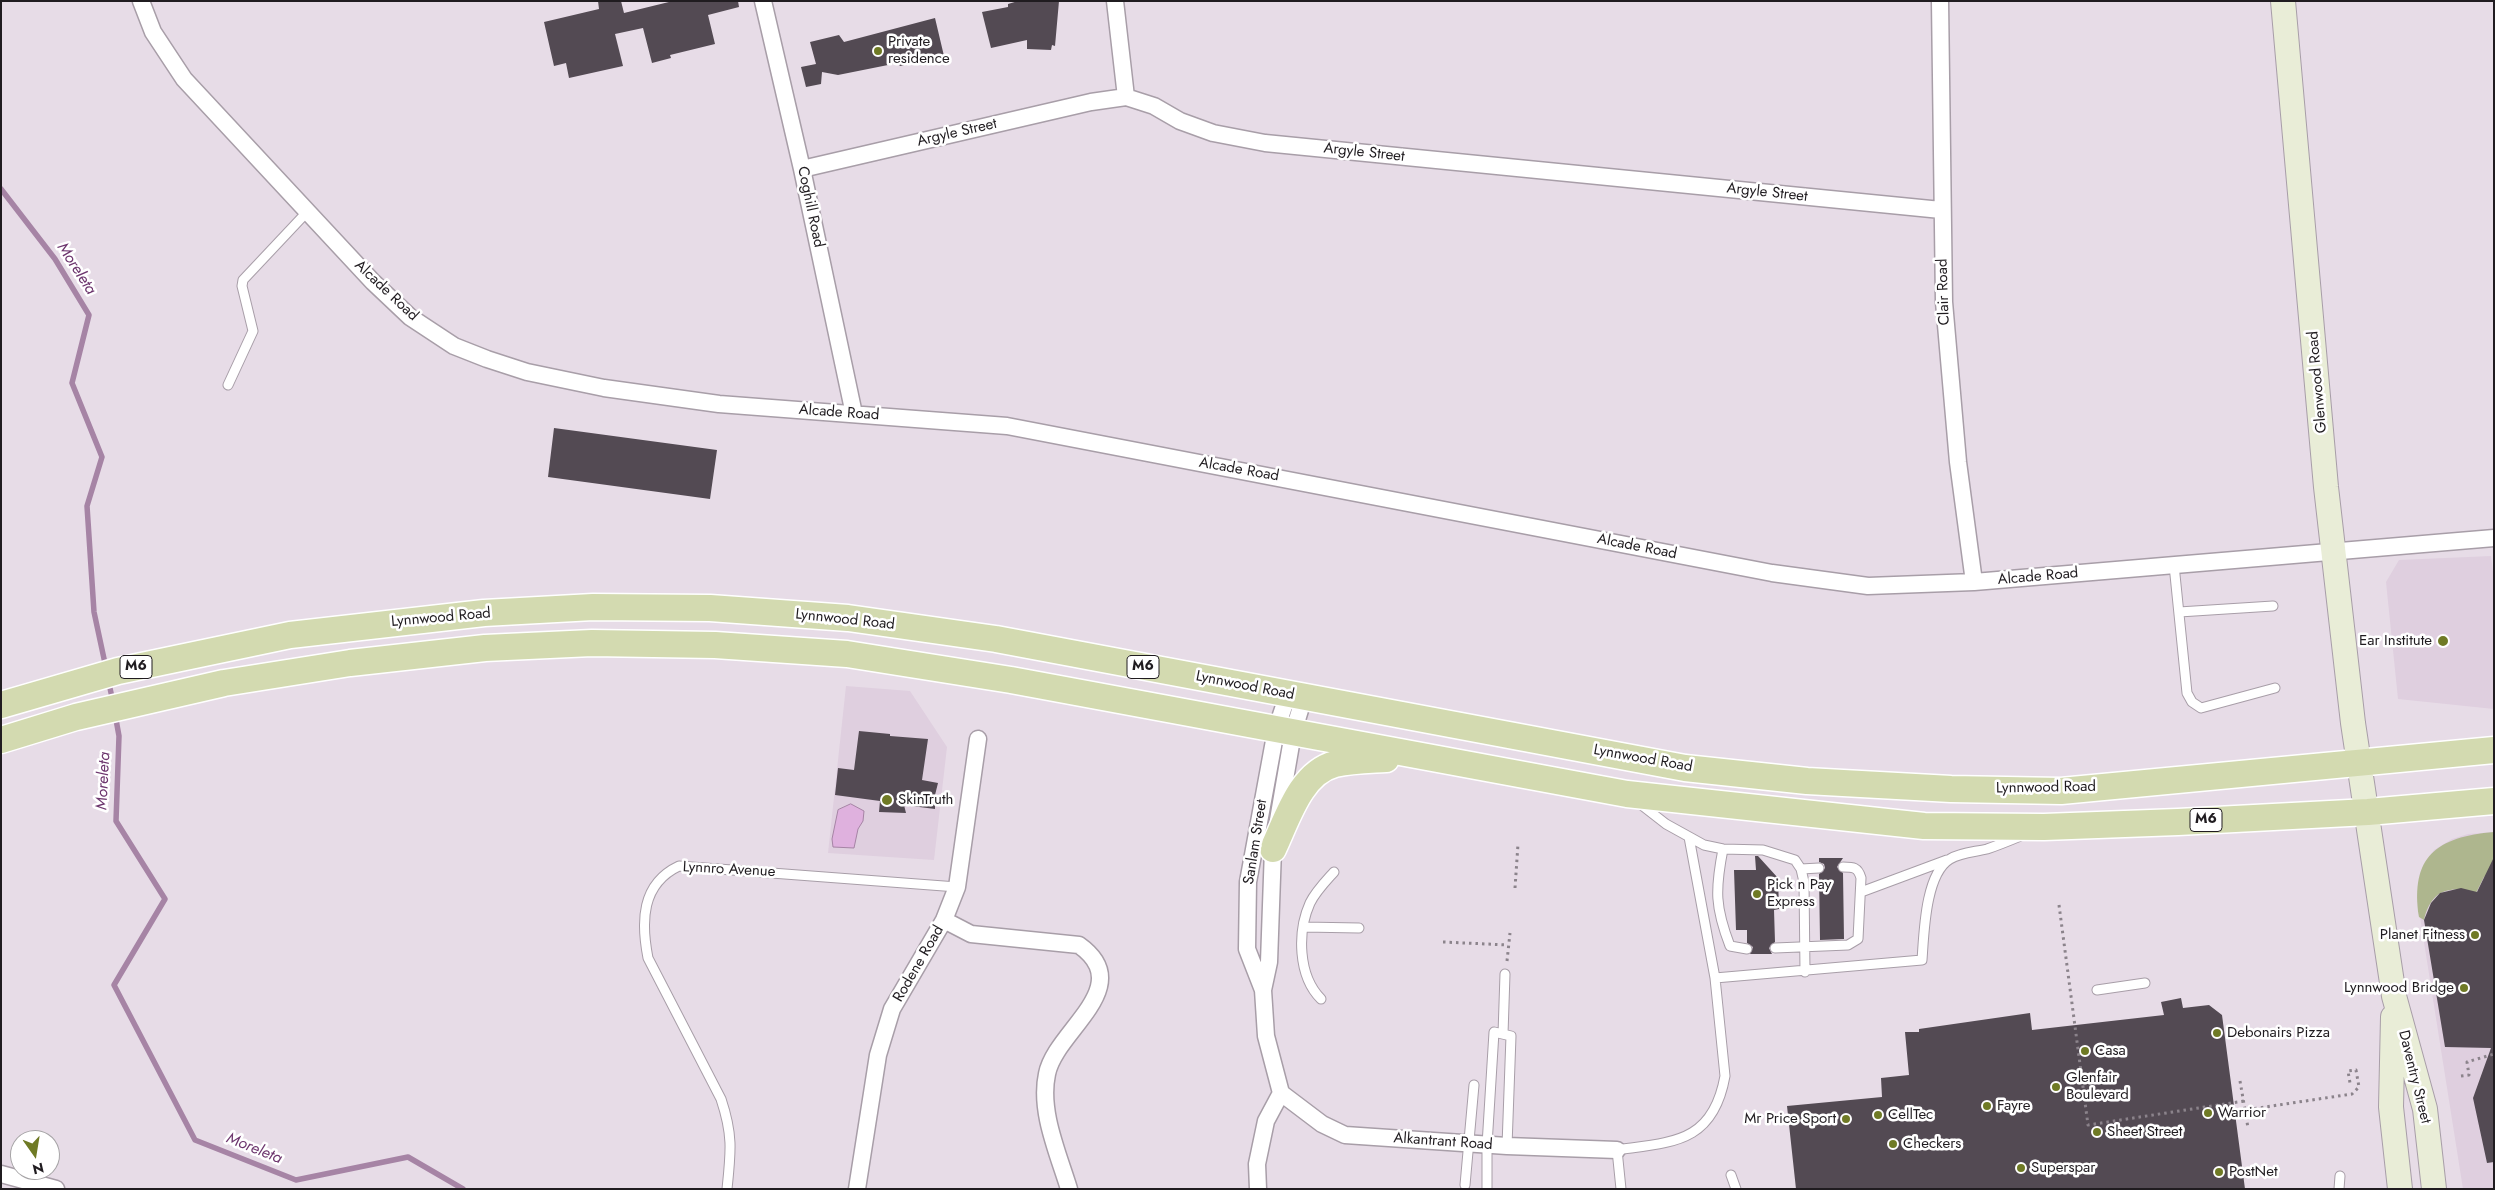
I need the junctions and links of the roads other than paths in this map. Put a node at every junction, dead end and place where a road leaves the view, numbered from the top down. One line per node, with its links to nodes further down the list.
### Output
1 (142, 1): 9 (street, Alcade Road)
2 (763, 1): 7 (street, Coghill Road)
3 (1115, 1): 6 (street)
4 (1940, 1): 8 (street, Clair Road)
5 (2283, 1): 13 (street, Glenwood Road)
6 (1126, 97): 7 (street, Argyle Street); 8 (street, Argyle Street)
7 (802, 169): 11 (street, Coghill Road)
8 (1941, 210): 15 (street, Clair Road)
9 (307, 212): 10 (lane); 11 (street, Alcade Road)
10 (228, 385)
11 (854, 414): 15 (street, Alcade Road)
12 (2494, 538): 13 (street, Alcade Road)
13 (2334, 552): 14 (street, Alcade Road); 26 (street, Glenwood Road)
14 (2174, 565): 15 (street, Alcade Road); 17 (lane)
15 (1974, 582)
16 (2273, 606): 17 (lane)
17 (2179, 612): 18 (lane)
18 (2275, 688)
19 (1296, 696): 20 (main road, Lynnwood Road / M6); 21 (street, Sanlam Street); 26 (main road, Lynnwood Road / M6)
20 (1, 705)
21 (1285, 731): 23 (main road, M6); 25 (main road, M6); 33 (street, Sanlam Street); 52 (street, Sanlam Street)
22 (978, 739): 40 (street, Rodene Road)
23 (1, 740)
24 (2494, 750): 26 (main road, Lynnwood Road / M6)
25 (1426, 758): 28 (main road, M6); 33 (main road)
26 (2360, 761): 27 (main road); 30 (street, Glenwood Road)
27 (2494, 765)
28 (1627, 794): 31 (main road, M6); 32 (lane)
29 (2494, 801): 30 (main road, M6)
30 (2368, 812): 31 (main road, M6); 54 (street, Daventry Street)
31 (2044, 827): 35 (lane)
32 (1689, 837): 34 (lane); 50 (lane)
33 (1272, 849): 52 (street, Sanlam Street)
34 (1723, 850): 38 (lane); 47 (lane)
35 (1950, 859): 41 (lane); 48 (lane)
36 (1843, 867): 41 (lane)
37 (1819, 868): 38 (lane)
38 (1802, 869): 46 (lane)
39 (1334, 872): 43 (lane)
40 (957, 886): 42 (street, Rodene Road); 70 (lane, Lynnro Avenue)
41 (1861, 892): 46 (lane)
42 (944, 920): 71 (street, Rodene Road); 72 (street)
43 (1304, 927): 44 (lane); 55 (lane)
44 (1359, 928)
45 (1775, 948): 46 (lane)
46 (1804, 948): 48 (lane)
47 (1747, 949)
48 (1805, 972): 50 (lane)
49 (1506, 974): 56 (lane)
50 (1715, 978): 64 (lane)
51 (2145, 983): 53 (lane)
52 (1263, 990): 60 (street, Sanlam Street)
53 (2097, 990)
54 (2394, 996): 78 (street, Daventry Street); 79 (street, Daventry Street)
55 (1321, 999)
56 (1503, 1034): 58 (lane); 59 (lane)
57 (1474, 1085): 61 (lane)
58 (1491, 1086): 59 (lane); 62 (lane)
59 (1509, 1087): 63 (lane)
60 (1281, 1093): 61 (street, Alkantrant Road); 73 (street)
61 (1468, 1144): 62 (street, Alkantrant Road); 68 (lane)
62 (1487, 1145): 63 (street, Alkantrant Road); 74 (lane)
63 (1507, 1146): 64 (street, Alkantrant Road)
64 (1617, 1150): 75 (lane)
65 (1, 1174): 69 (street)
66 (1731, 1174): 76 (lane)
67 (2340, 1176): 77 (lane)
68 (1465, 1185)
69 (56, 1189)
70 (727, 1189)
71 (857, 1189)
72 (1069, 1189)
73 (1258, 1189)
74 (1487, 1189)
75 (1622, 1189)
76 (1736, 1189)
77 (2339, 1189)
78 (2400, 1189)
79 (2434, 1189)

